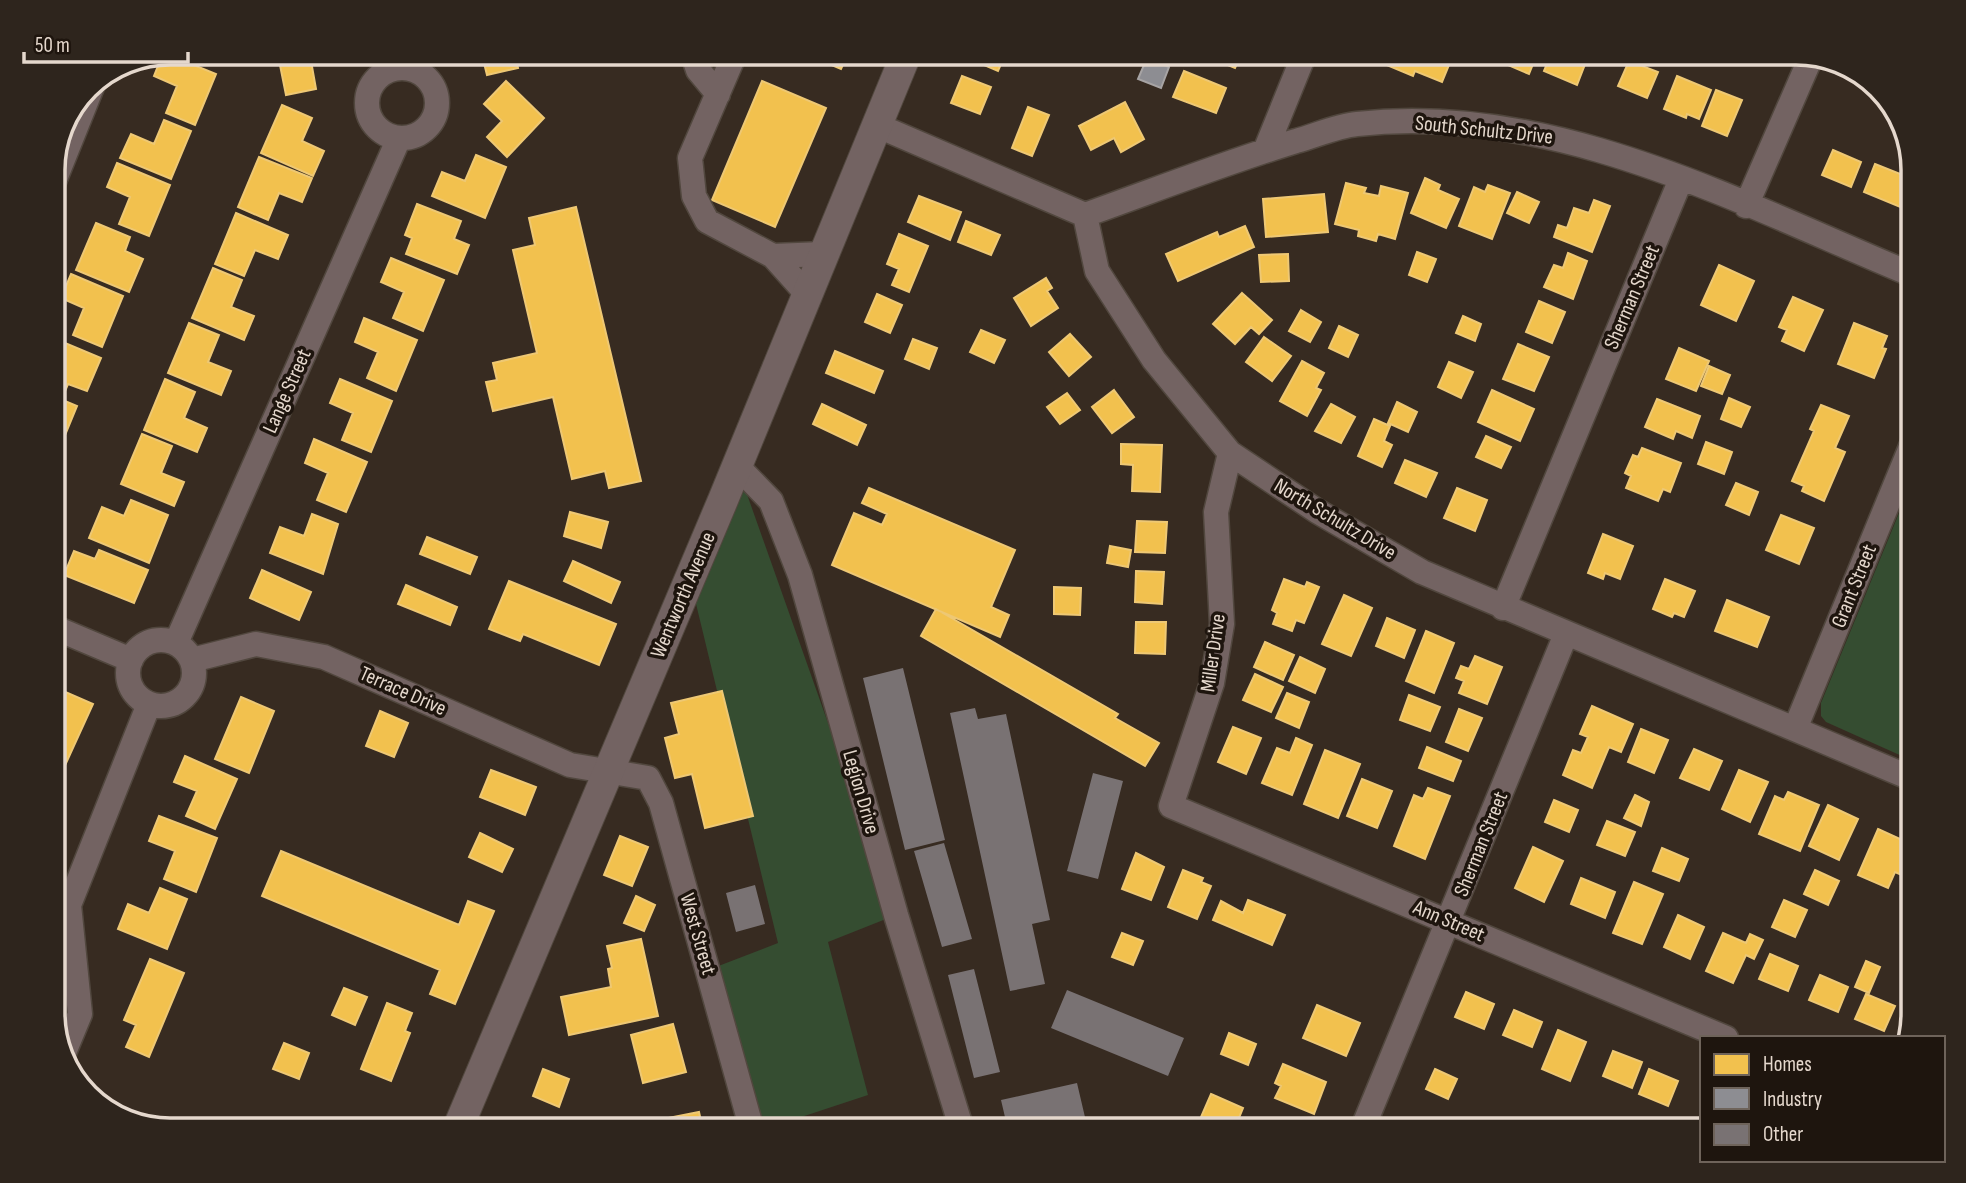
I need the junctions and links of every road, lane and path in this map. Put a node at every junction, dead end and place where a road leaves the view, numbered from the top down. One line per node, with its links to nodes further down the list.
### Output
1 (391, 65): 10 (street); 10 (street)
2 (696, 65): 7 (street)
3 (730, 65): 7 (street)
4 (902, 65): 9 (street, Wentworth Avenue)
5 (1300, 65): 12 (street)
6 (1807, 66): 14 (street)
7 (718, 94): 17 (street)
8 (79, 119): 11 (street)
9 (876, 125): 15 (street); 16 (street, Wentworth Avenue)
10 (399, 138): 26 (street, Lange Street)
11 (68, 147)
12 (1265, 151): 13 (street, South Schultz Drive); 15 (street, South Schultz Drive)
13 (1681, 179): 14 (street, South Schultz Drive); 23 (street, Sherman Street)
14 (1746, 206): 18 (street, South Schultz Drive)
15 (1085, 215): 20 (street, North Schultz Drive)
16 (823, 254): 17 (street); 19 (street, Wentworth Avenue)
17 (773, 256): 19 (street)
18 (1901, 270)
19 (807, 294): 21 (street, Wentworth Avenue)
20 (1230, 453): 23 (street, North Schultz Drive); 32 (street, Miller Drive)
21 (737, 466): 30 (street, Wentworth Avenue); 38 (street, Legion Drive)
22 (1901, 471): 29 (street, Grant Street)
23 (1503, 608): 25 (street, North Schultz Drive)
24 (65, 632): 27 (street)
25 (1566, 634): 29 (street, North Schultz Drive); 33 (street, Sherman Street)
26 (184, 651): 27 (street); 28 (street); 30 (street, Terrace Drive)
27 (131, 660): 28 (street)
28 (149, 704): 35 (street)
29 (1795, 729): 31 (street, North Schultz Drive)
30 (609, 771): 36 (street, Wentworth Avenue); 37 (street, West Street)
31 (1901, 774)
32 (1171, 806): 33 (street, Ann Street)
33 (1450, 921): 34 (street, Ann Street); 39 (street, Sherman Street)
34 (1721, 1036)
35 (69, 1041)
36 (462, 1118)
37 (749, 1118)
38 (958, 1118)
39 (1367, 1118)

